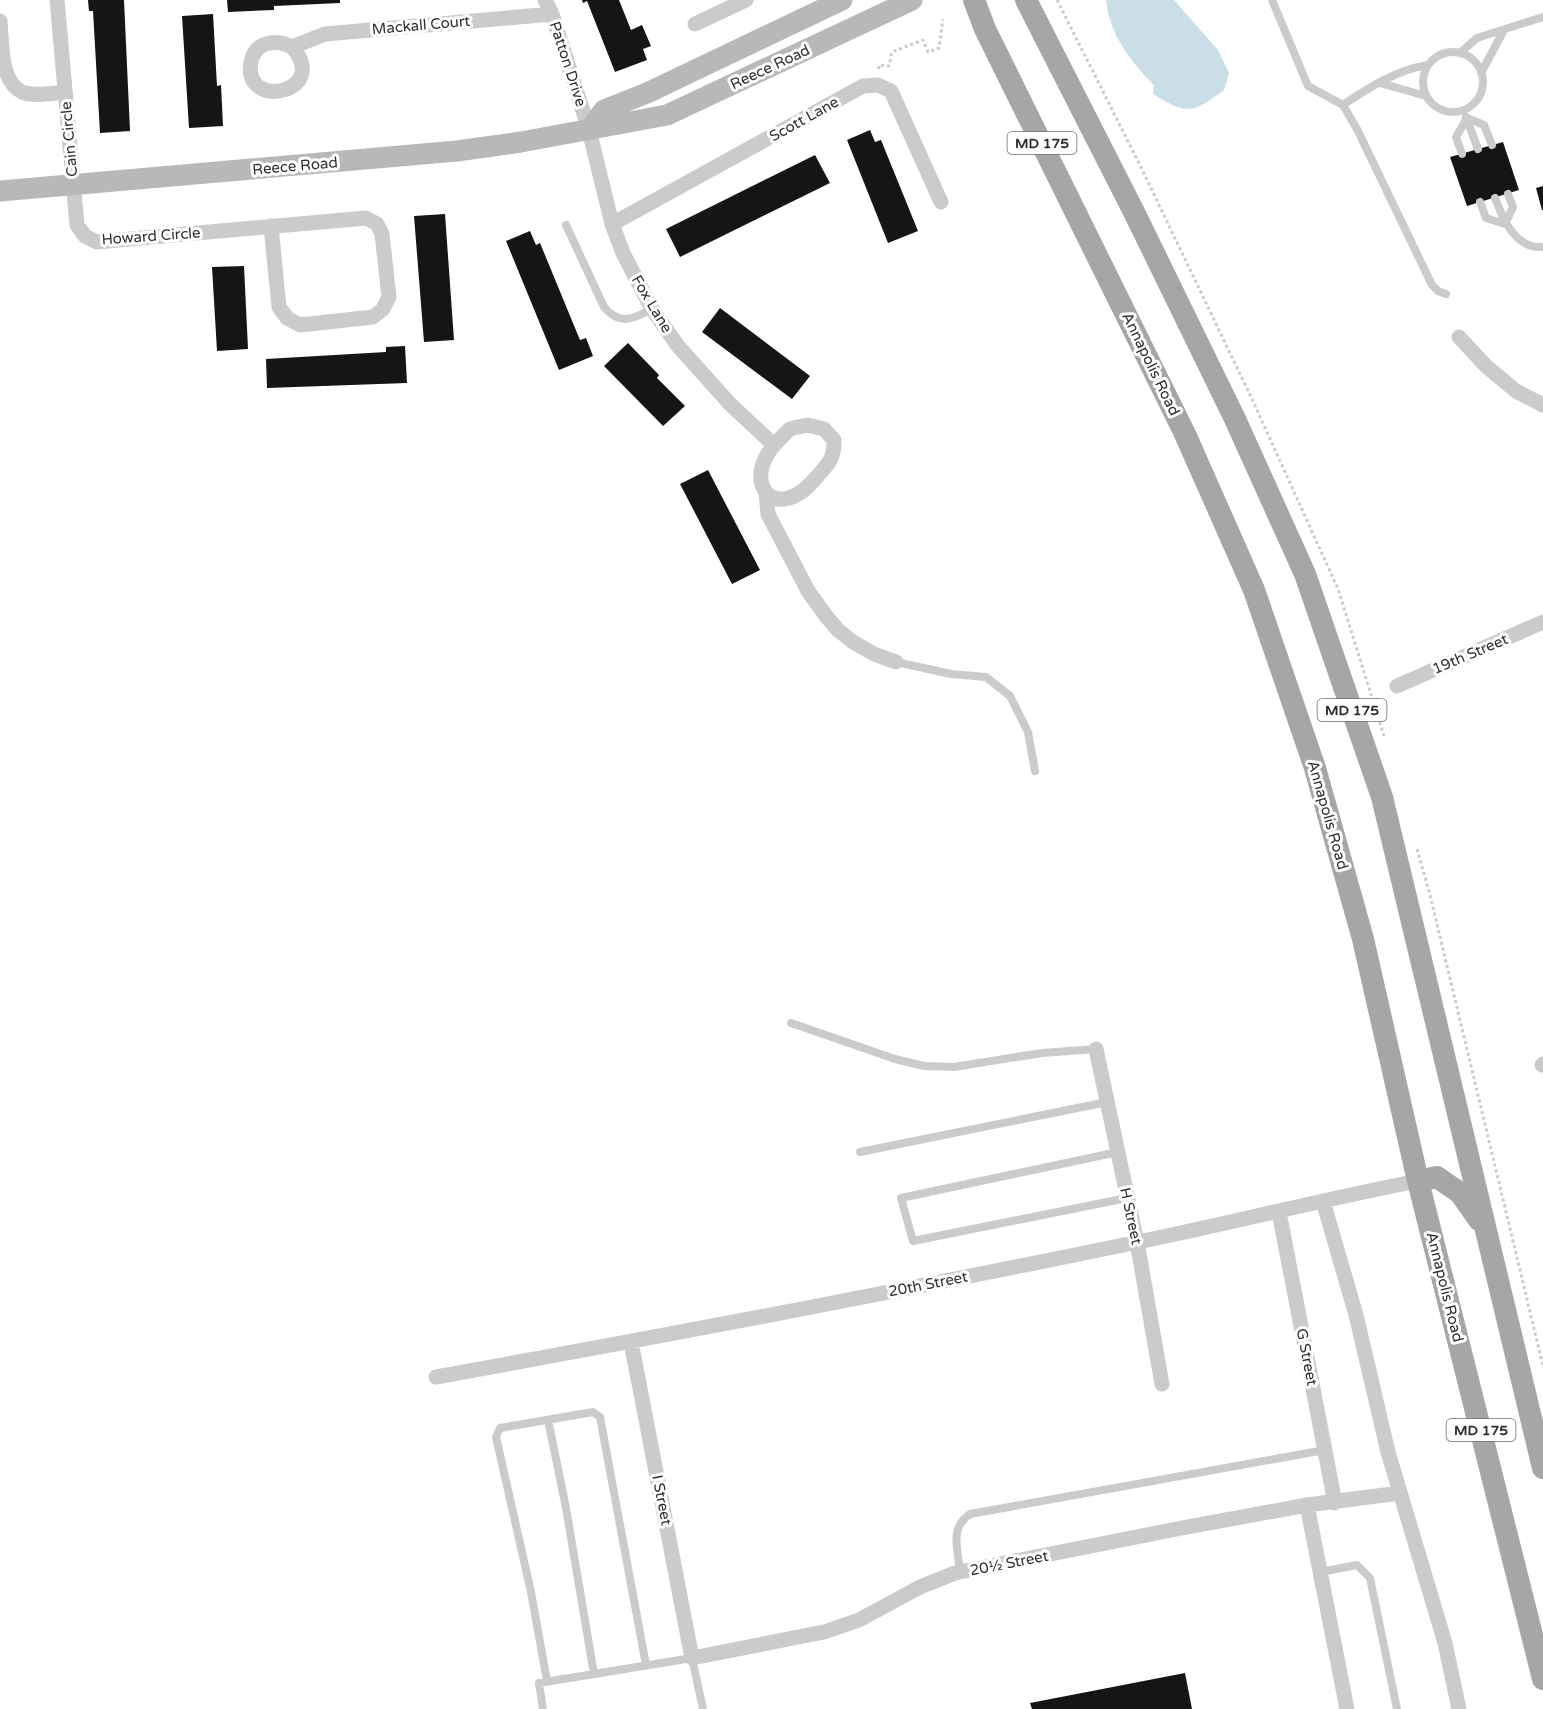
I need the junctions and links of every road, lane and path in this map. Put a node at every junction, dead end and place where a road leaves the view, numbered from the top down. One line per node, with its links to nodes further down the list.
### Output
1 (57, 0): 23 (street, Cain Circle)
2 (545, 0): 10 (street, Patton Drive)
3 (746, 0): 14 (street)
4 (842, 0): 27 (main road, Reece Road)
5 (912, 0): 27 (main road, Reece Road)
6 (974, 0): 57 (main road, Annapolis Road / MD 175)
7 (1057, 0): 16 (path)
8 (1272, 0): 25 (lane)
9 (1030, 4): 61 (main road, MD 175)
10 (552, 14): 17 (street, Mackall Court); 27 (street, Patton Drive)
11 (1543, 17): 15 (lane)
12 (943, 19): 22 (path)
13 (0, 21): 23 (street, Cain Circle)
14 (695, 24)
15 (1504, 30): 18 (lane); 20 (lane)
16 (1075, 37)
17 (292, 46)
18 (1460, 53): 19 (lane); 20 (lane)
19 (1428, 65): 21 (lane); 24 (lane)
20 (1481, 73): 26 (lane)
21 (1380, 83): 24 (lane); 25 (lane)
22 (878, 85): 35 (street); 37 (street, Scott Lane)
23 (65, 92): 31 (street, Cain Circle)
24 (1426, 96): 26 (lane)
25 (1343, 105): 42 (lane)
26 (1465, 114): 28 (lane); 29 (lane); 30 (lane)
27 (589, 130): 31 (main road, Reece Road); 37 (street, Fox Lane)
28 (1492, 145)
29 (1478, 149)
30 (1462, 154)
31 (73, 186): 32 (main road, Reece Road); 40 (street, Howard Circle)
32 (0, 191)
33 (1508, 194): 38 (lane)
34 (1495, 198): 38 (lane)
35 (942, 202)
36 (1480, 202): 38 (lane)
37 (612, 224): 43 (street, Fox Lane)
38 (1505, 224): 41 (lane)
39 (566, 225): 43 (lane)
40 (271, 226): 40 (street, Howard Circle)
41 (1543, 247)
42 (1446, 294)
43 (652, 309): 46 (street, Fox Lane)
44 (1459, 337): 45 (street)
45 (1543, 405)
46 (774, 445): 47 (street); 47 (street)
47 (766, 493): 49 (street)
48 (1543, 622): 50 (street, 19th Street)
49 (896, 662): 51 (lane)
50 (1397, 686)
51 (1035, 771)
52 (791, 1023): 53 (lane)
53 (1096, 1049): 54 (street, H Street)
54 (1107, 1102): 55 (lane); 56 (street, H Street)
55 (860, 1152)
56 (1118, 1152): 58 (street, H Street); 58 (lane)
57 (1418, 1181): 59 (street, 20th Street); 61 (main road); 77 (main road, Annapolis Road / MD 175)
58 (1127, 1198): 62 (street, H Street)
59 (1323, 1201): 60 (street, 20th Street); 69 (street)
60 (1279, 1212): 62 (street, 20th Street); 67 (street, G Street)
61 (1487, 1231): 68 (main road, MD 175)
62 (1137, 1242): 63 (street, 20th Street); 65 (street, H Street)
63 (631, 1342): 64 (street, 20th Street); 74 (street, I Street)
64 (436, 1377)
65 (1162, 1384)
66 (548, 1420): 75 (lane); 76 (lane); 78 (lane)
67 (1325, 1450): 70 (street, G Street); 72 (lane)
68 (1543, 1468)
69 (1400, 1493): 70 (street, 20½ Street); 83 (street)
70 (1335, 1503): 71 (street, 20½ Street)
71 (1307, 1505): 72 (street, 20½ Street); 73 (street)
72 (960, 1572): 74 (street, 20½ Street)
73 (1320, 1572): 81 (street); 82 (lane)
74 (692, 1658): 75 (lane); 80 (lane)
75 (646, 1665): 76 (lane)
76 (594, 1674): 78 (lane)
77 (1543, 1679)
78 (547, 1681): 79 (lane)
79 (543, 1709)
80 (703, 1709)
81 (1347, 1709)
82 (1397, 1709)
83 (1459, 1709)

